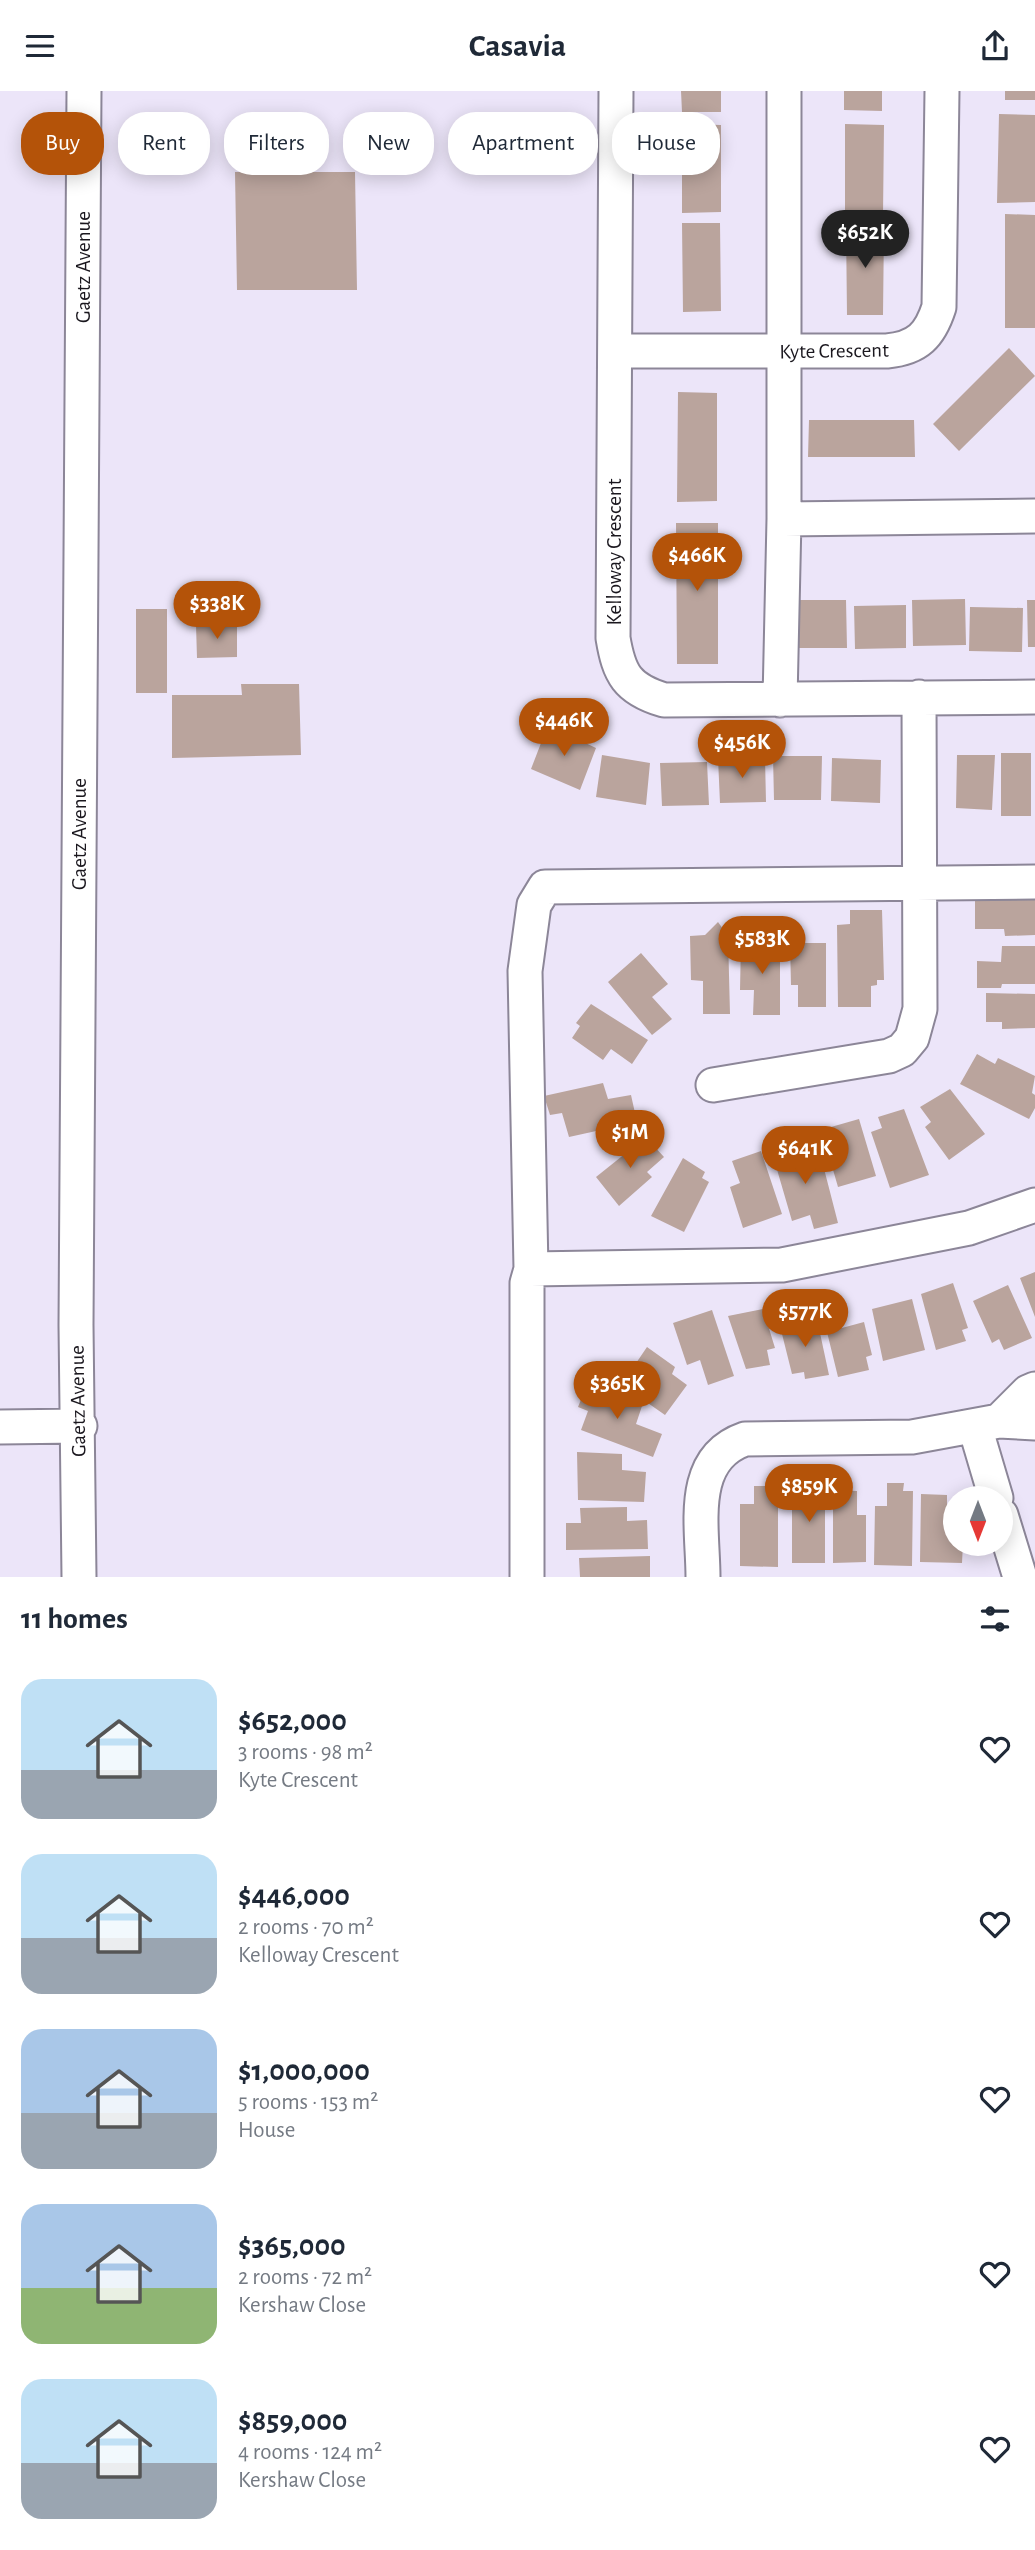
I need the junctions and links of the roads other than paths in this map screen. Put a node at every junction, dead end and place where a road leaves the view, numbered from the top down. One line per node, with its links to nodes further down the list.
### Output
1 (84, 91): 20 (street, Gaetz Avenue)
2 (616, 91): 5 (street, Kelloway Crescent)
3 (784, 91): 6 (street)
4 (942, 91): 6 (street, Kyte Crescent)
5 (615, 351): 6 (street, Kyte Crescent); 11 (street, Kelloway Crescent)
6 (784, 352): 8 (street)
7 (1035, 516): 8 (street)
8 (784, 519): 11 (street)
9 (1035, 697): 10 (street, Kelloway Crescent)
10 (919, 698): 11 (street, Kelloway Crescent); 12 (street)
11 (780, 700)
12 (919, 882): 13 (street); 14 (street); 16 (street)
13 (1035, 882)
14 (713, 1085)
15 (1035, 1205): 16 (street)
16 (531, 1269): 25 (street)
17 (1035, 1389): 19 (street)
18 (1035, 1423): 19 (street)
19 (987, 1424): 22 (street); 26 (street)
20 (80, 1426): 21 (street); 24 (street, Gaetz Avenue)
21 (0, 1427)
22 (995, 1486)
23 (1013, 1554): 27 (street)
24 (79, 1577)
25 (527, 1577)
26 (703, 1577)
27 (1020, 1577)

